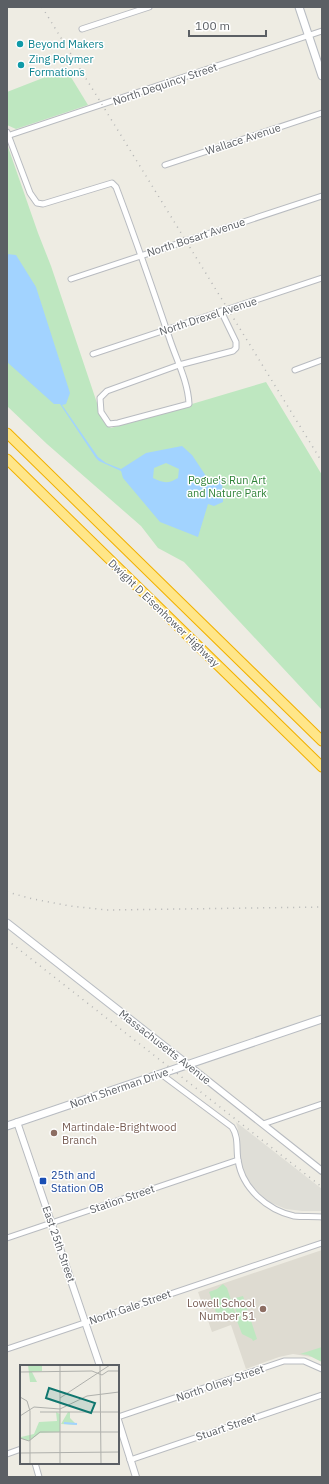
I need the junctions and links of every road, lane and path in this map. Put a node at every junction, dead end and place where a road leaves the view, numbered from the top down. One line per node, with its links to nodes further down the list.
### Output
1 (149, 7): 3 (street)
2 (299, 7): 5 (main road)
3 (82, 29)
4 (322, 31): 5 (street, North Dequincy Street)
5 (308, 35): 6 (main road); 8 (street, North Dequincy Street)
6 (322, 76)
7 (322, 113): 9 (street, Wallace Avenue)
8 (7, 135): 11 (street)
9 (165, 165)
10 (322, 196): 11 (street, North Bosart Avenue)
11 (142, 255): 13 (street, North Bosart Avenue); 15 (street)
12 (322, 278): 14 (street, North Drexel Avenue)
13 (71, 279)
14 (221, 311): 15 (street, North Drexel Avenue); 18 (street)
15 (166, 330): 16 (street, North Drexel Avenue); 18 (street)
16 (93, 354)
17 (322, 360): 19 (street)
18 (179, 365): 18 (street)
19 (295, 370)
20 (7, 433): 22 (highway, Dwight D Eisenhower Highway)
21 (7, 459): 23 (highway, Dwight D Eisenhower Highway)
22 (322, 741)
23 (322, 767)
24 (7, 923): 26 (main road, Massachusetts Avenue)
25 (322, 1019): 26 (main road, North Sherman Drive)
26 (188, 1064): 27 (main road, North Sherman Drive); 30 (street, Massachusetts Avenue)
27 (161, 1074): 29 (main road, North Sherman Drive); 32 (street)
28 (322, 1104): 30 (street)
29 (17, 1122): 31 (main road, North Sherman Drive); 35 (street, East 25th Street)
30 (262, 1124): 33 (street, Massachusetts Avenue)
31 (7, 1126)
32 (238, 1160): 34 (street); 35 (street, Station Street)
33 (322, 1171)
34 (322, 1217)
35 (52, 1223): 36 (street, Station Street); 38 (street, East 25th Street)
36 (7, 1238)
37 (322, 1242): 38 (street, North Gale Street)
38 (85, 1323): 39 (street, North Gale Street); 40 (street, East 25th Street)
39 (7, 1349)
40 (100, 1365)
41 (322, 1369): 43 (street, North Olney Street)
42 (322, 1395): 47 (street, Stuart Street)
43 (119, 1419)
44 (119, 1422): 47 (street)
45 (20, 1449): 46 (street)
46 (7, 1454)
47 (130, 1460): 50 (street)
48 (35, 1464): 49 (street)
49 (39, 1477)
50 (136, 1477)

